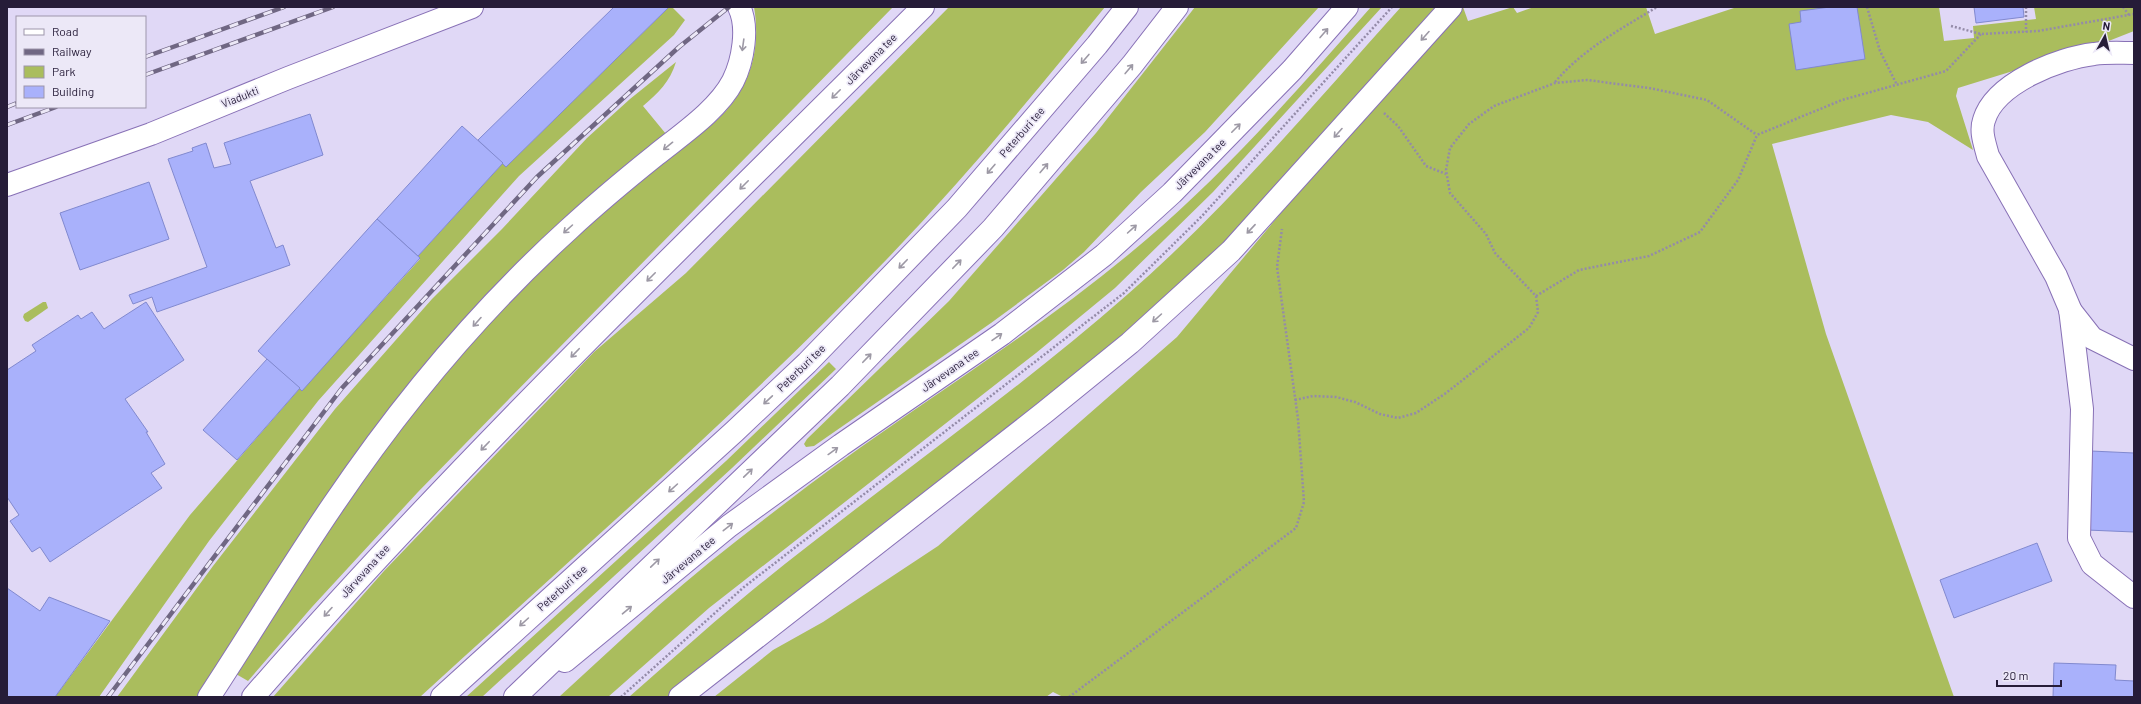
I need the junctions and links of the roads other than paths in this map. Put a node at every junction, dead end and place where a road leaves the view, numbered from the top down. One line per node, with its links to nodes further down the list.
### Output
1 (472, 7): 11 (main road, Viadukti)
2 (739, 7): 15 (main road, one-way to 15)
3 (923, 7): 16 (main road, Järvevana tee, one-way to 16)
4 (1127, 7): 17 (main road, Peterburi tee, one-way to 17)
5 (1177, 7): 18 (main road, one-way to 5)
6 (1347, 7): 19 (main road, Järvevana tee, one-way to 6)
7 (1451, 7): 20 (main road, one-way to 20)
8 (2134, 38): 10 (main road)
9 (2134, 53): 10 (main road)
10 (2094, 54): 12 (main road)
11 (7, 185)
12 (2070, 309): 13 (main road); 14 (main road)
13 (2134, 359)
14 (2134, 597)
15 (209, 697)
16 (253, 697)
17 (442, 697)
18 (515, 697)
19 (522, 697)
20 (680, 697)

